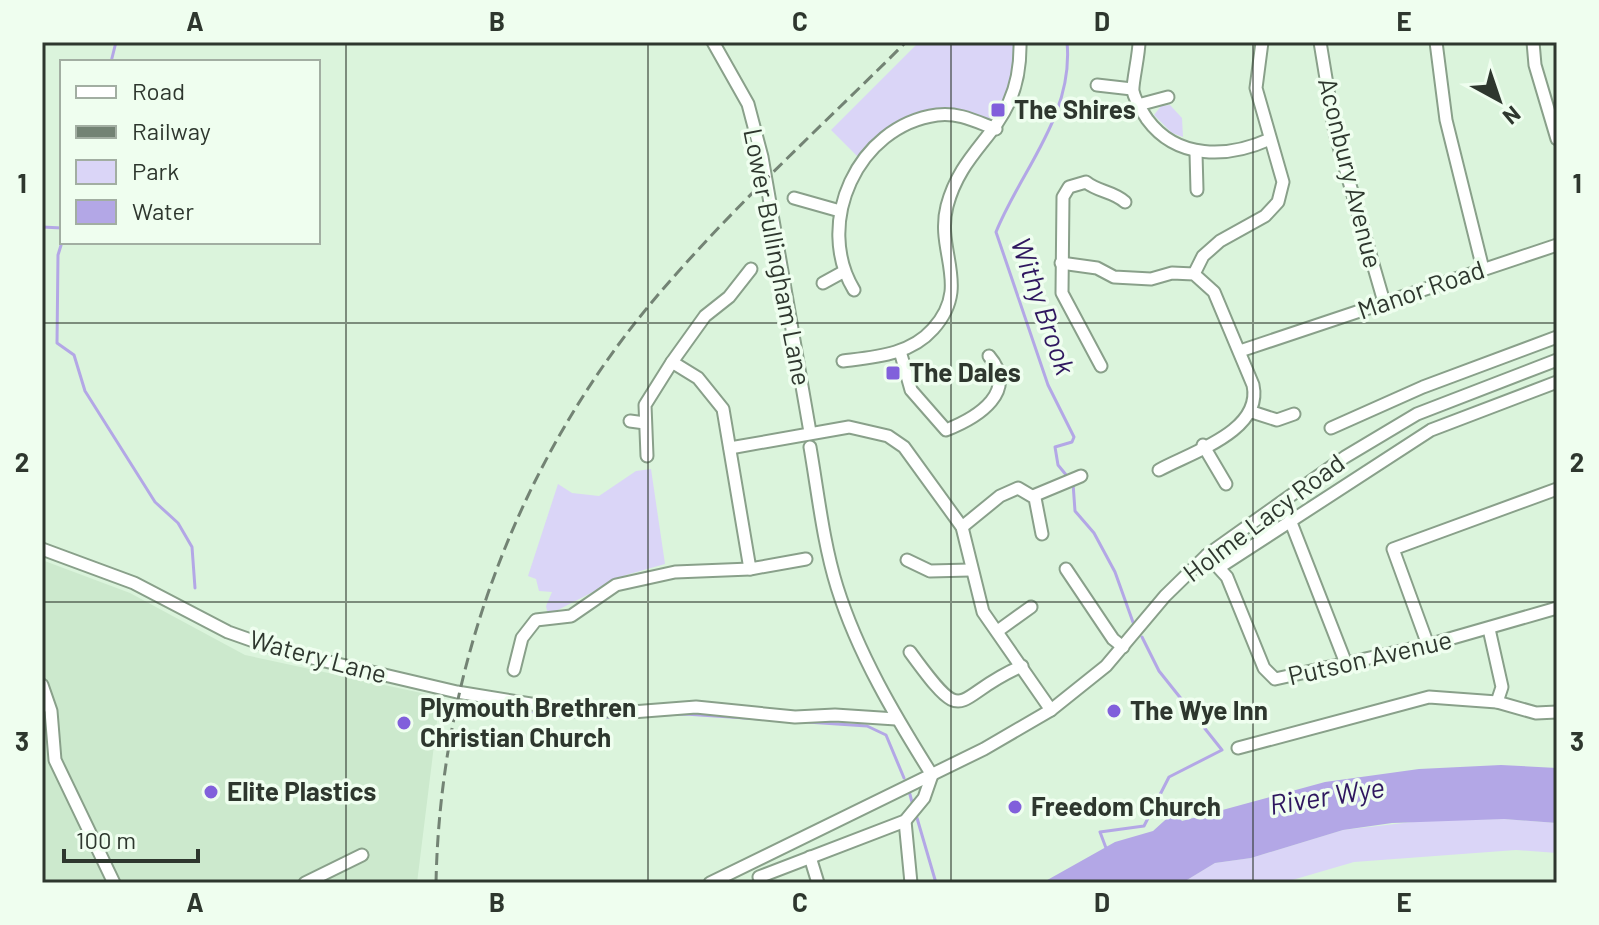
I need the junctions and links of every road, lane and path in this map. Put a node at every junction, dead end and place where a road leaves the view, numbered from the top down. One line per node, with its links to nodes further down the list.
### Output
1 (713, 42): 43 (street, Lower Bullingham Lane)
2 (1020, 42): 12 (street)
3 (1139, 42): 9 (street)
4 (1262, 42): 13 (street)
5 (1320, 42): 28 (street, Aconbury Avenue)
6 (1436, 42): 23 (street)
7 (1533, 42): 14 (street)
8 (1097, 85): 9 (street)
9 (1132, 89): 11 (street)
10 (1168, 97): 11 (street)
11 (1138, 105): 15 (street)
12 (996, 129): 19 (street); 30 (street)
13 (1270, 139): 15 (street); 25 (street)
14 (1557, 139)
15 (1196, 153): 16 (street)
16 (1197, 190)
17 (794, 198): 19 (street)
18 (1125, 202): 21 (street)
19 (840, 211): 24 (street)
20 (1557, 245): 23 (street, Manor Road)
21 (1061, 263): 25 (street); 36 (street)
22 (751, 269): 35 (street)
23 (1483, 269): 28 (street, Manor Road)
24 (843, 272): 26 (street); 27 (street)
25 (1194, 274): 31 (street)
26 (823, 283)
27 (854, 290)
28 (1384, 302): 31 (street, Manor Road)
29 (1557, 337): 42 (street, Holme Lacy Road)
30 (900, 351): 32 (street); 34 (street)
31 (1240, 351): 38 (street)
32 (989, 356)
33 (1557, 360): 57 (street, Holme Lacy Road)
34 (843, 361)
35 (672, 362): 41 (street); 46 (street)
36 (1101, 366)
37 (1557, 382): 53 (street)
38 (1252, 412): 39 (street); 44 (street)
39 (1294, 414)
40 (630, 421): 41 (street)
41 (645, 423): 47 (street)
42 (1331, 428)
43 (810, 432): 46 (street); 54 (street)
44 (1203, 445): 48 (street); 50 (street)
45 (810, 447): 78 (street)
46 (730, 448): 61 (street)
47 (647, 456)
48 (1159, 470)
49 (1081, 476): 52 (street)
50 (1226, 484)
51 (1557, 489): 68 (street)
52 (1033, 496): 54 (street); 55 (street)
53 (1290, 520): 60 (street); 72 (street)
54 (962, 527): 63 (street)
55 (1042, 534)
56 (42, 549): 78 (street, Watery Lane)
57 (1207, 555): 60 (street, Putson Avenue); 69 (street, Holme Lacy Road)
58 (806, 559): 61 (street)
59 (907, 560): 63 (street)
60 (1220, 567): 72 (street, Putson Avenue)
61 (750, 569): 73 (street)
62 (1066, 569): 69 (street)
63 (970, 570): 67 (street)
64 (1031, 607): 67 (street)
65 (1557, 608): 66 (street, Putson Avenue)
66 (1489, 629): 68 (street, Putson Avenue); 75 (street)
67 (999, 630): 71 (street)
68 (1428, 645): 72 (street, Putson Avenue)
69 (1123, 647): 76 (street, Holme Lacy Road)
70 (910, 652): 71 (street)
71 (1022, 666): 76 (street)
72 (1347, 666)
73 (514, 670)
74 (42, 685): 87 (street)
75 (1497, 702): 77 (street); 79 (street)
76 (1051, 710): 80 (street, Holme Lacy Road)
77 (1557, 712)
78 (896, 719): 80 (street)
79 (1238, 748)
80 (932, 775): 81 (street); 82 (street, Holme Lacy Road)
81 (905, 821): 84 (street); 91 (street)
82 (792, 843): 84 (street); 85 (street, Holme Lacy Road)
83 (362, 855): 88 (street)
84 (805, 859): 86 (street); 90 (street)
85 (754, 862): 86 (street); 89 (street, Holme Lacy Road)
86 (760, 880)
87 (114, 883)
88 (305, 883)
89 (710, 883)
90 (818, 883)
91 (911, 883)

